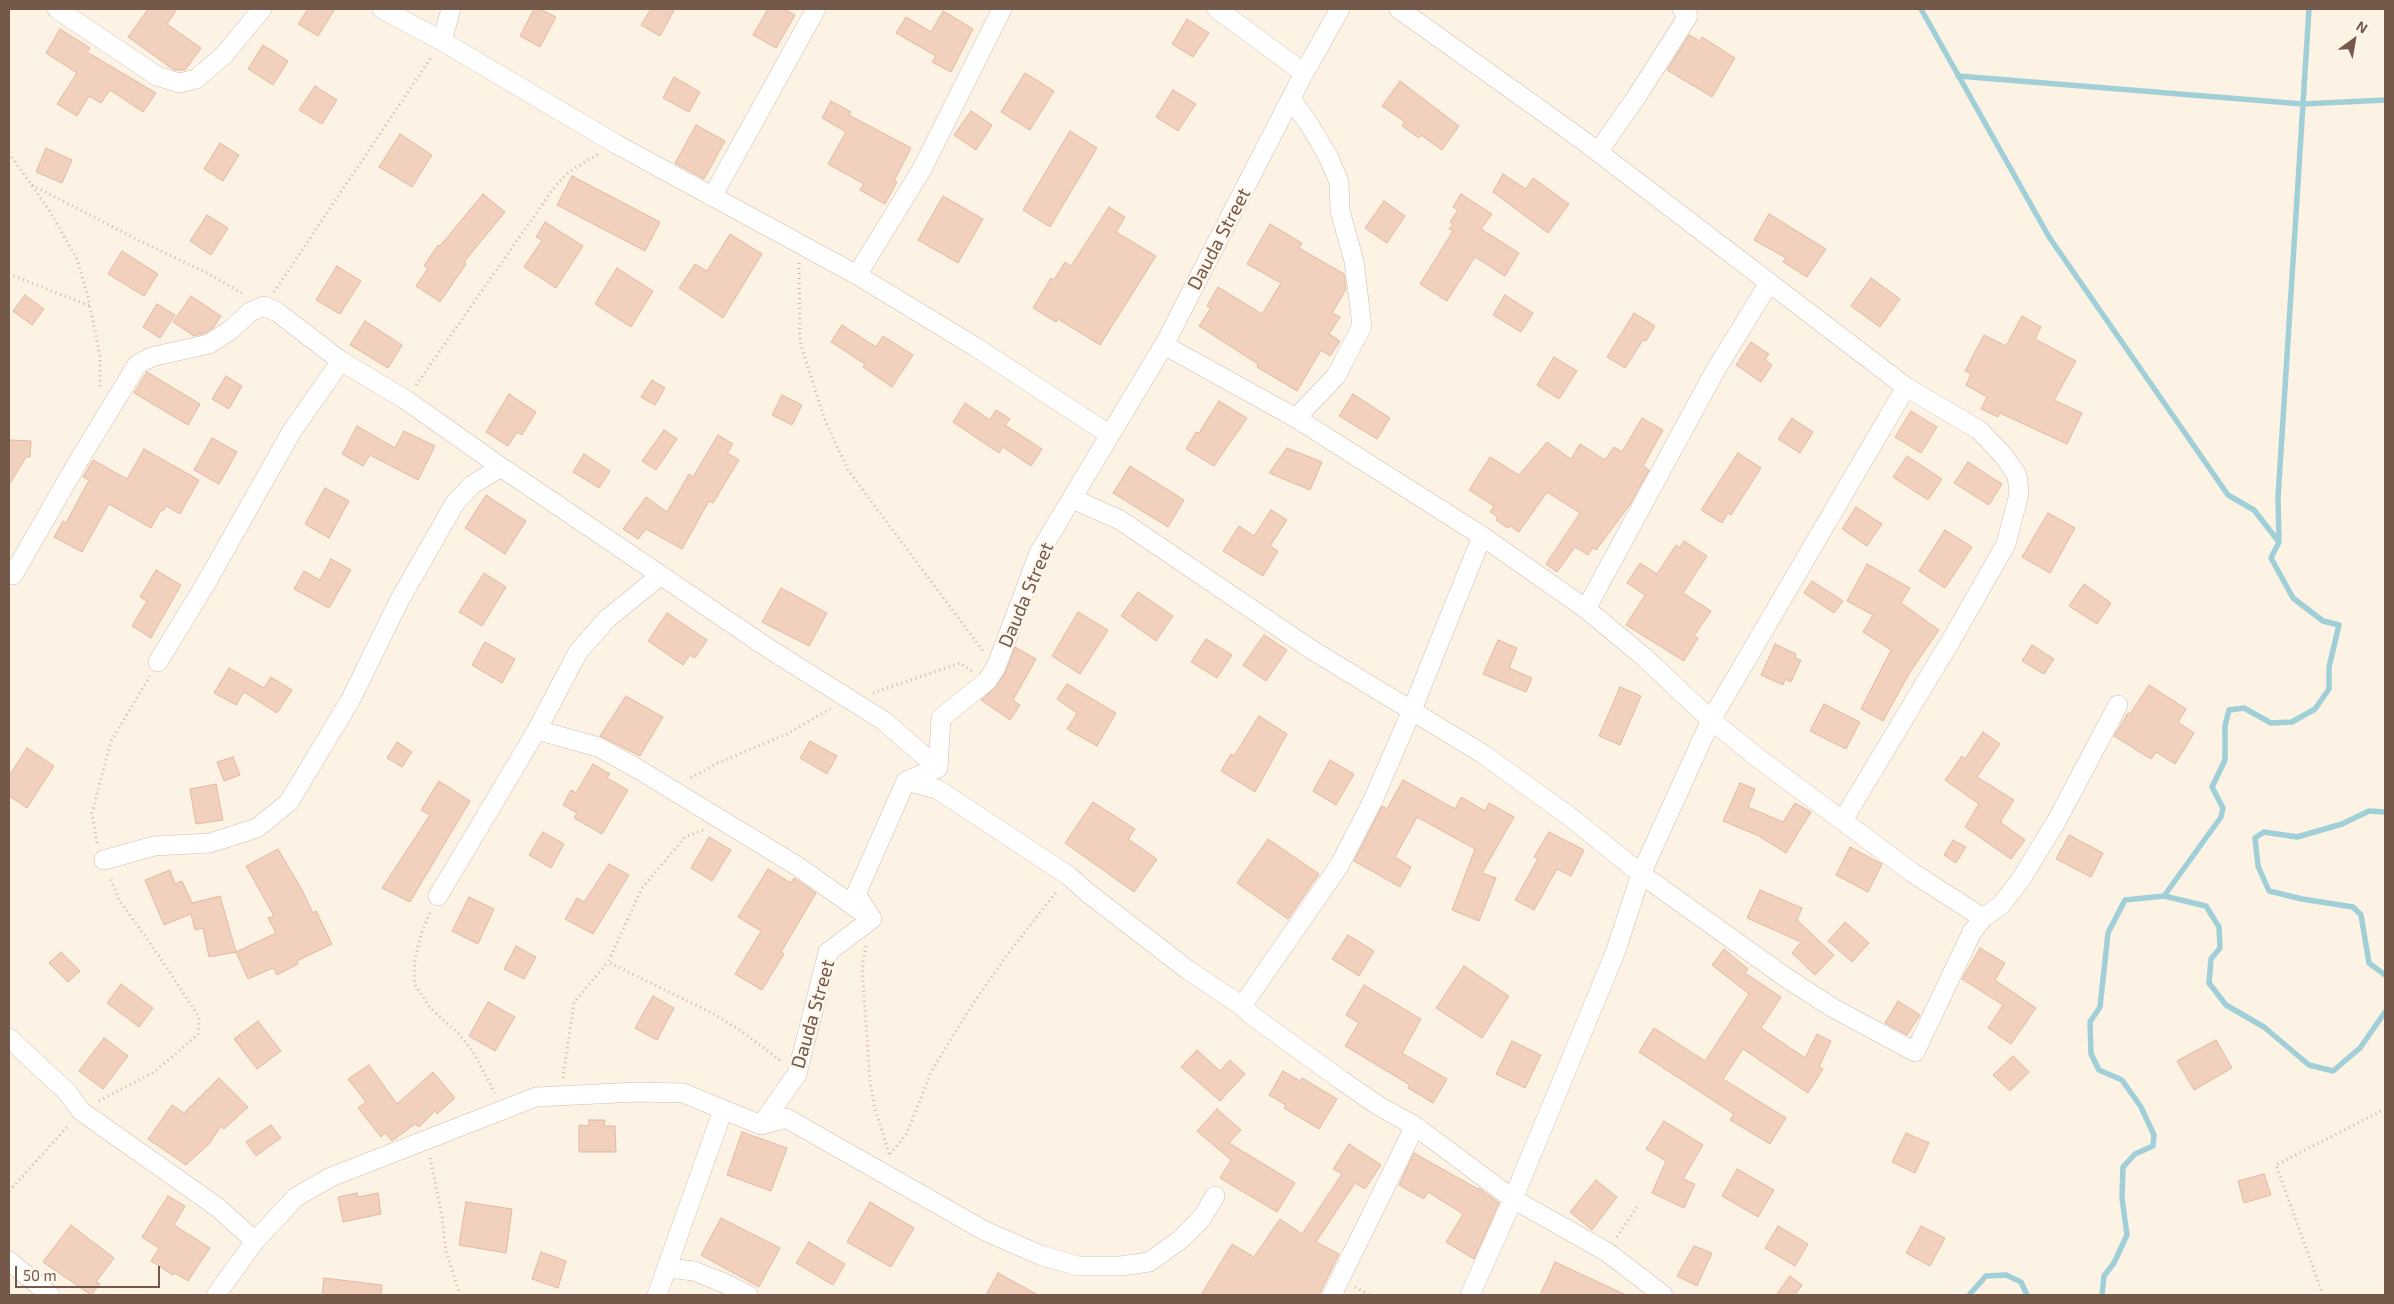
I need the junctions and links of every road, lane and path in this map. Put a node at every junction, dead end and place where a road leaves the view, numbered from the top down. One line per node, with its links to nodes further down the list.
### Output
1 (57, 9): 2 (street)
2 (262, 9)
3 (382, 9): 11 (street)
4 (451, 9): 11 (street)
5 (816, 9): 18 (street)
6 (1002, 9): 21 (street)
7 (1217, 9): 12 (street)
8 (1340, 9): 12 (street, Dauda Street)
9 (1399, 9): 15 (street)
10 (1682, 9): 15 (street)
11 (442, 41): 14 (street); 24 (path)
12 (1304, 73): 13 (street, Dauda Street)
13 (1292, 100): 25 (street, Dauda Street); 30 (street)
14 (616, 144): 18 (street); 29 (path)
15 (1598, 152): 22 (street)
16 (9, 153): 17 (path)
17 (32, 184): 23 (path); 24 (path)
18 (712, 197): 19 (street)
19 (799, 242): 21 (street); 39 (path)
20 (9, 274): 23 (path)
21 (857, 275): 31 (street)
22 (1769, 283): 27 (street); 37 (street)
23 (90, 306): 28 (path)
24 (264, 306): 26 (street); 35 (street)
25 (1164, 345): 30 (street); 31 (street, Dauda Street)
26 (341, 361): 29 (street); 38 (street)
27 (1906, 387): 43 (street); 48 (street)
28 (98, 396)
29 (406, 400): 32 (street)
30 (1296, 418): 34 (street)
31 (1110, 435): 33 (street, Dauda Street)
32 (501, 467): 36 (street); 50 (street)
33 (1073, 499): 39 (street, Dauda Street); 42 (street)
34 (1482, 536): 37 (street); 42 (street)
35 (13, 575)
36 (661, 575): 40 (street); 44 (street)
37 (1586, 609): 43 (street)
38 (158, 662): 50 (path)
39 (991, 674): 40 (path); 45 (street)
40 (851, 700): 45 (street); 47 (path)
41 (2118, 706): 54 (street)
42 (1412, 710): 51 (street); 57 (street)
43 (1711, 720): 48 (street); 51 (street)
44 (537, 730): 47 (street); 53 (street)
45 (938, 768): 46 (street)
46 (906, 781): 52 (street); 55 (street)
47 (673, 789): 49 (street)
48 (1843, 820): 54 (street)
49 (723, 821): 55 (street); 56 (path)
50 (104, 860): 63 (path)
51 (1641, 874): 54 (street); 72 (street)
52 (1069, 876): 57 (street); 68 (path)
53 (438, 896): 64 (path)
54 (1983, 918)
55 (868, 921): 59 (street, Dauda Street); 68 (path)
56 (608, 962): 59 (path); 60 (path)
57 (1242, 1006): 66 (street)
58 (9, 1038): 63 (street)
59 (797, 1074): 65 (street, Dauda Street)
60 (561, 1096): 62 (street); 64 (street)
61 (2385, 1109): 86 (path)
62 (723, 1110): 65 (street); 77 (street)
63 (82, 1111): 70 (path); 74 (street)
64 (504, 1111): 67 (street)
65 (761, 1125): 69 (street)
66 (1415, 1126): 72 (street); 83 (street)
67 (424, 1141): 74 (street); 80 (path)
68 (890, 1154): 69 (path)
69 (867, 1165): 71 (street)
70 (9, 1192)
71 (1215, 1196)
72 (1513, 1199): 75 (street); 84 (street)
73 (1638, 1204): 75 (path)
74 (255, 1240): 79 (street)
75 (1607, 1252): 85 (street)
76 (9, 1261): 78 (street)
77 (668, 1268): 81 (street); 82 (street)
78 (50, 1295)
79 (216, 1295)
80 (460, 1295)
81 (657, 1295)
82 (748, 1295)
83 (1332, 1295)
84 (1470, 1295)
85 (1663, 1295)
86 (2323, 1295)

